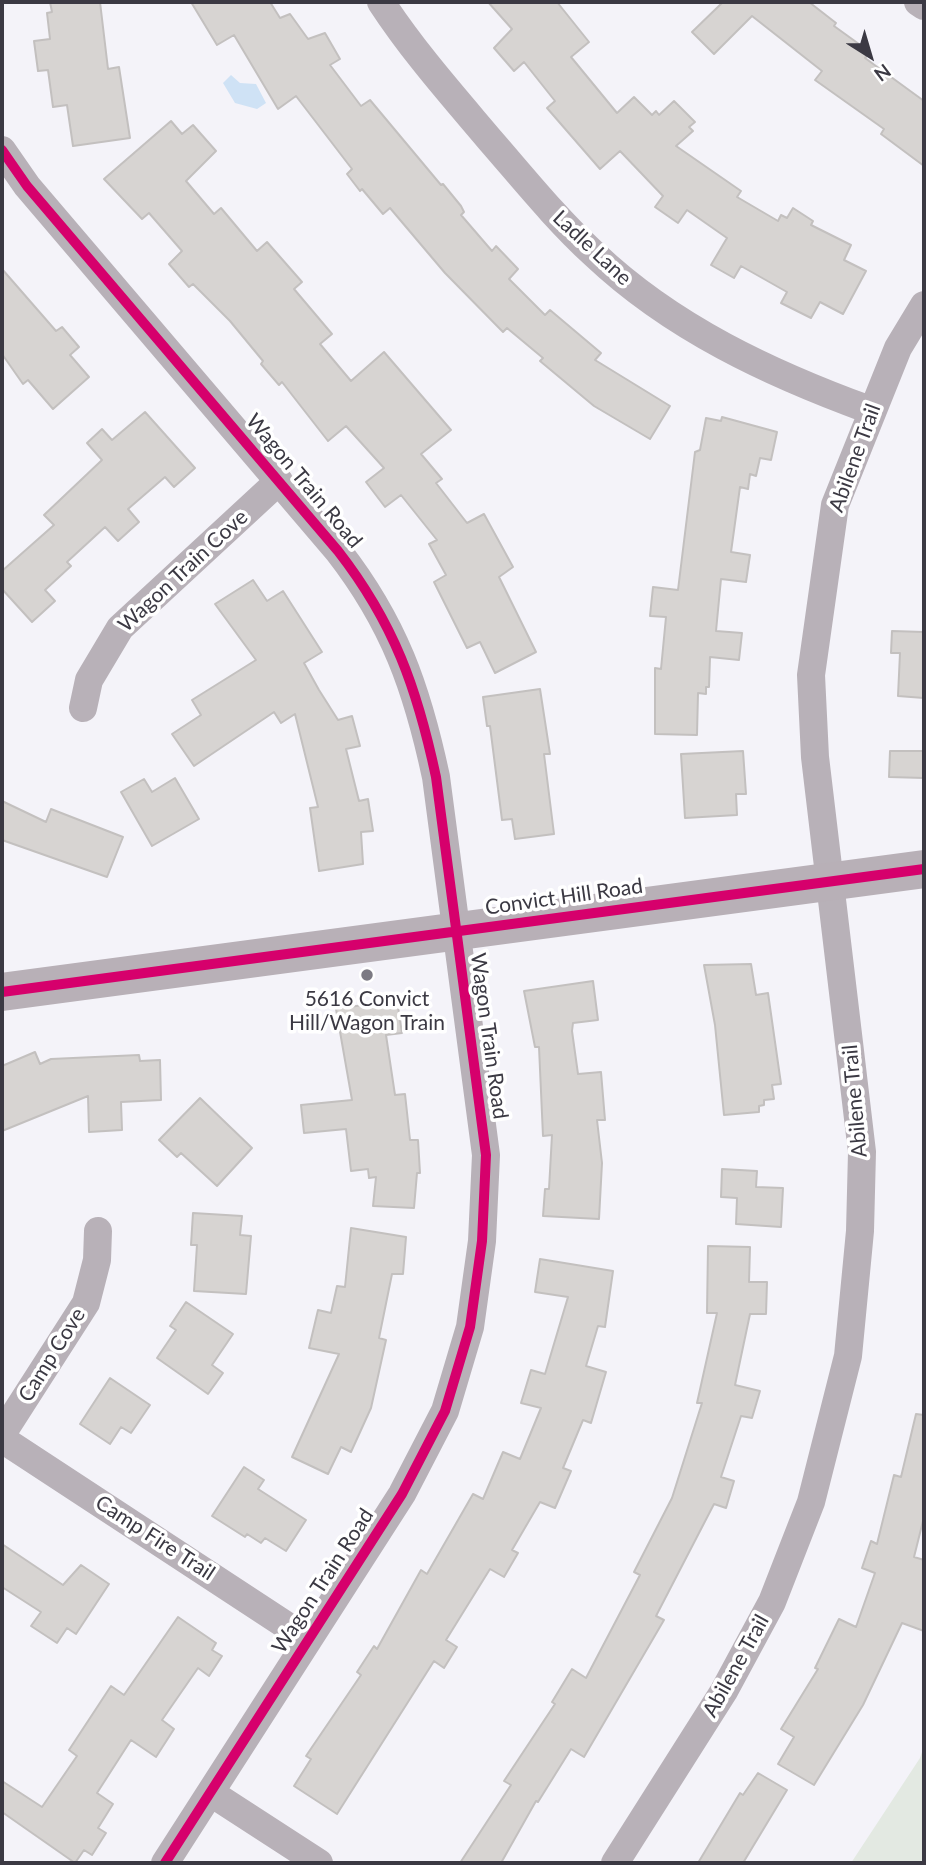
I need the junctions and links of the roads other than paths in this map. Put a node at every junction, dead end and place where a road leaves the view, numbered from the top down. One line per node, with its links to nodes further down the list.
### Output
1 (381, 2): 6 (street, Ladle Lane)
2 (918, 2): 3 (street)
3 (924, 6)
4 (2, 149): 7 (street, Wagon Train Road)
5 (924, 305): 6 (street, Abilene Trail)
6 (870, 410): 10 (street, Abilene Trail)
7 (279, 481): 8 (street, Wagon Train Cove); 11 (street, Wagon Train Road)
8 (83, 708)
9 (924, 869): 10 (street, Convict Hill Road)
10 (831, 881): 11 (street, Convict Hill Road); 19 (street, Abilene Trail)
11 (455, 932): 12 (street, Convict Hill Road); 15 (street, Wagon Train Road)
12 (2, 992)
13 (98, 1231): 14 (street, Camp Cove)
14 (2, 1437): 15 (street, Camp Fire Trail)
15 (307, 1639): 16 (street, Wagon Train Road)
16 (211, 1793): 17 (street, Wagon Train Road); 18 (street)
17 (165, 1863)
18 (319, 1863)
19 (615, 1863)

